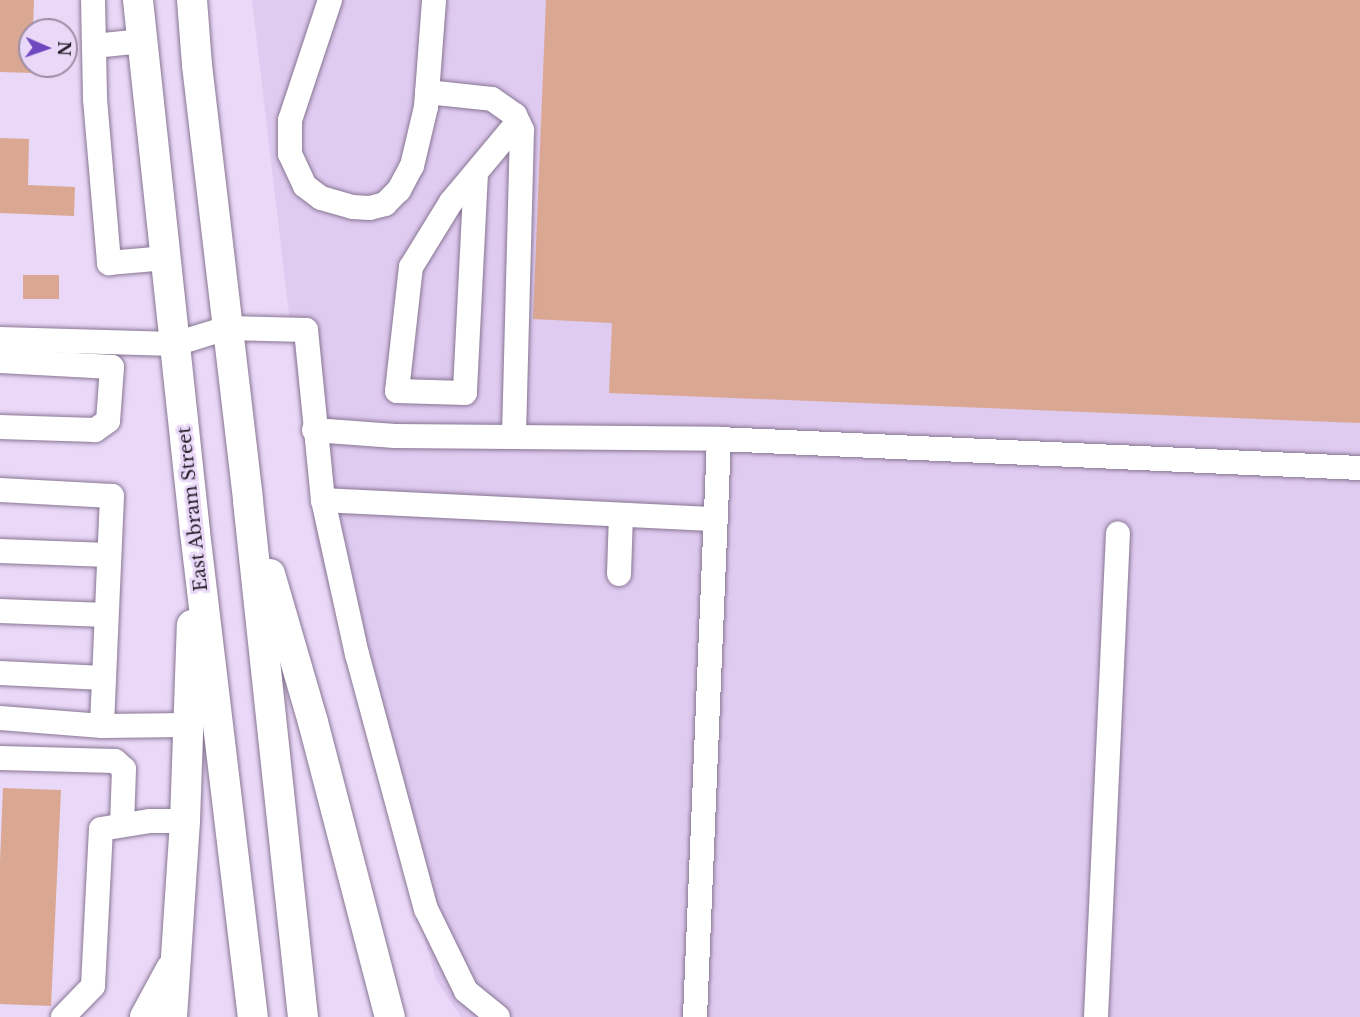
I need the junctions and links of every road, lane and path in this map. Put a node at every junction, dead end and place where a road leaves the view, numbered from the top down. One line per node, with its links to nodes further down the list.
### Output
1 (93, 0): 7 (lane)
2 (138, 0): 6 (main road, East Abram Street)
3 (192, 0): 12 (main road)
4 (330, 0): 8 (lane)
5 (434, 0): 8 (lane)
6 (142, 41): 7 (lane); 11 (main road, East Abram Street)
7 (94, 46): 11 (lane)
8 (427, 92): 9 (lane)
9 (518, 122): 10 (lane); 18 (lane)
10 (476, 173): 10 (lane)
11 (166, 258): 14 (main road, East Abram Street)
12 (227, 328): 14 (lane); 17 (lane); 23 (main road)
13 (0, 339): 14 (lane)
14 (175, 344): 26 (main road, East Abram Street)
15 (0, 361): 16 (lane)
16 (0, 427)
17 (314, 430): 18 (lane); 22 (lane)
18 (514, 437): 19 (lane)
19 (719, 439): 20 (lane); 25 (lane)
20 (1360, 468)
21 (0, 490): 29 (lane)
22 (323, 500): 24 (lane); 50 (lane)
23 (248, 501): 41 (main road); 47 (main road)
24 (621, 514): 25 (lane); 30 (lane)
25 (715, 519): 51 (lane)
26 (195, 532): 36 (main road); 46 (main road, East Abram Street)
27 (1118, 533): 52 (lane)
28 (0, 551): 29 (lane)
29 (109, 555): 32 (lane)
30 (618, 574)
31 (0, 611): 32 (lane)
32 (106, 615): 34 (lane)
33 (0, 673): 34 (lane)
34 (104, 678): 37 (lane)
35 (0, 718): 37 (lane)
36 (188, 725): 37 (lane); 39 (main road)
37 (102, 726)
38 (0, 758): 40 (lane)
39 (185, 821): 40 (lane); 42 (main road)
40 (122, 825): 43 (lane)
41 (369, 941): 48 (main road); 49 (main road)
42 (174, 963): 44 (main road); 45 (main road)
43 (63, 1017)
44 (145, 1017)
45 (172, 1017)
46 (254, 1017)
47 (303, 1017)
48 (390, 1017)
49 (404, 1017)
50 (498, 1017)
51 (695, 1017)
52 (1096, 1017)

